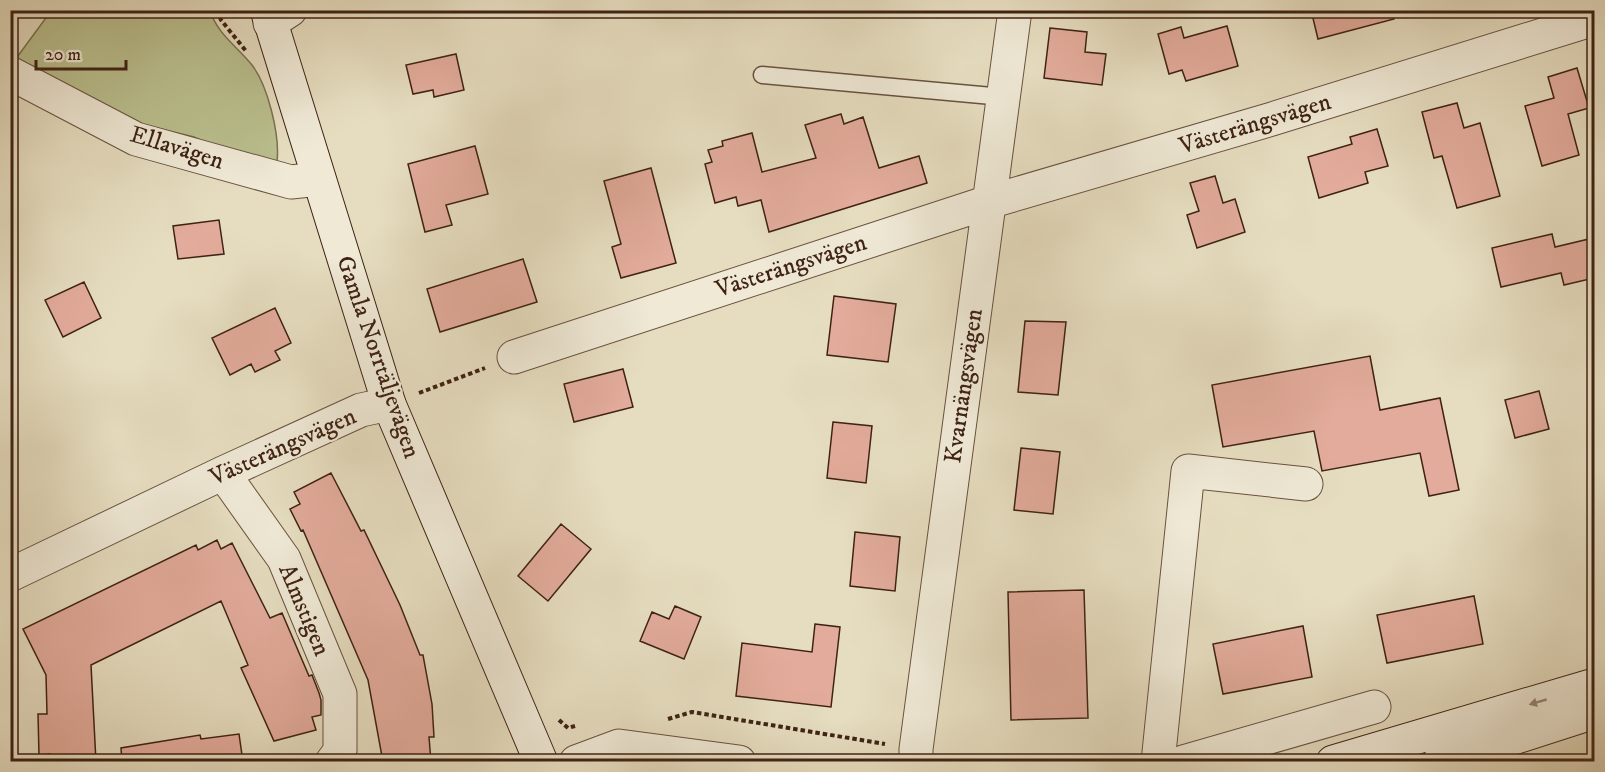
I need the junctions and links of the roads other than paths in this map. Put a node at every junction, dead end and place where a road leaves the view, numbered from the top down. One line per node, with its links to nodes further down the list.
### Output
1 (1015, 10): 6 (street, Kvarnängsvägen)
2 (276, 15): 7 (street, Gamla Norrtäljevägen)
3 (1594, 19): 8 (street, Västerängsvägen)
4 (10, 74): 7 (street, Ellavägen)
5 (762, 75): 6 (lane)
6 (1003, 97): 8 (street, Kvarnängsvägen)
7 (319, 179): 10 (street, Gamla Norrtäljevägen)
8 (989, 202): 9 (street, Västerängsvägen); 18 (street, Kvarnängsvägen)
9 (514, 357)
10 (389, 404): 11 (street, Västerängsvägen); 20 (street, Gamla Norrtäljevägen)
11 (223, 474): 13 (street, Västerängsvägen); 19 (street, Almstigen)
12 (1306, 484): 23 (street)
13 (10, 575)
14 (1594, 685): 17 (street, one-way to 17)
15 (1374, 707): 24 (street)
16 (1594, 712): 17 (street)
17 (1450, 752): 25 (street)
18 (916, 755)
19 (332, 762)
20 (541, 762)
21 (576, 762): 22 (street)
22 (739, 762)
23 (1158, 762)
24 (1183, 762)
25 (1333, 762)

